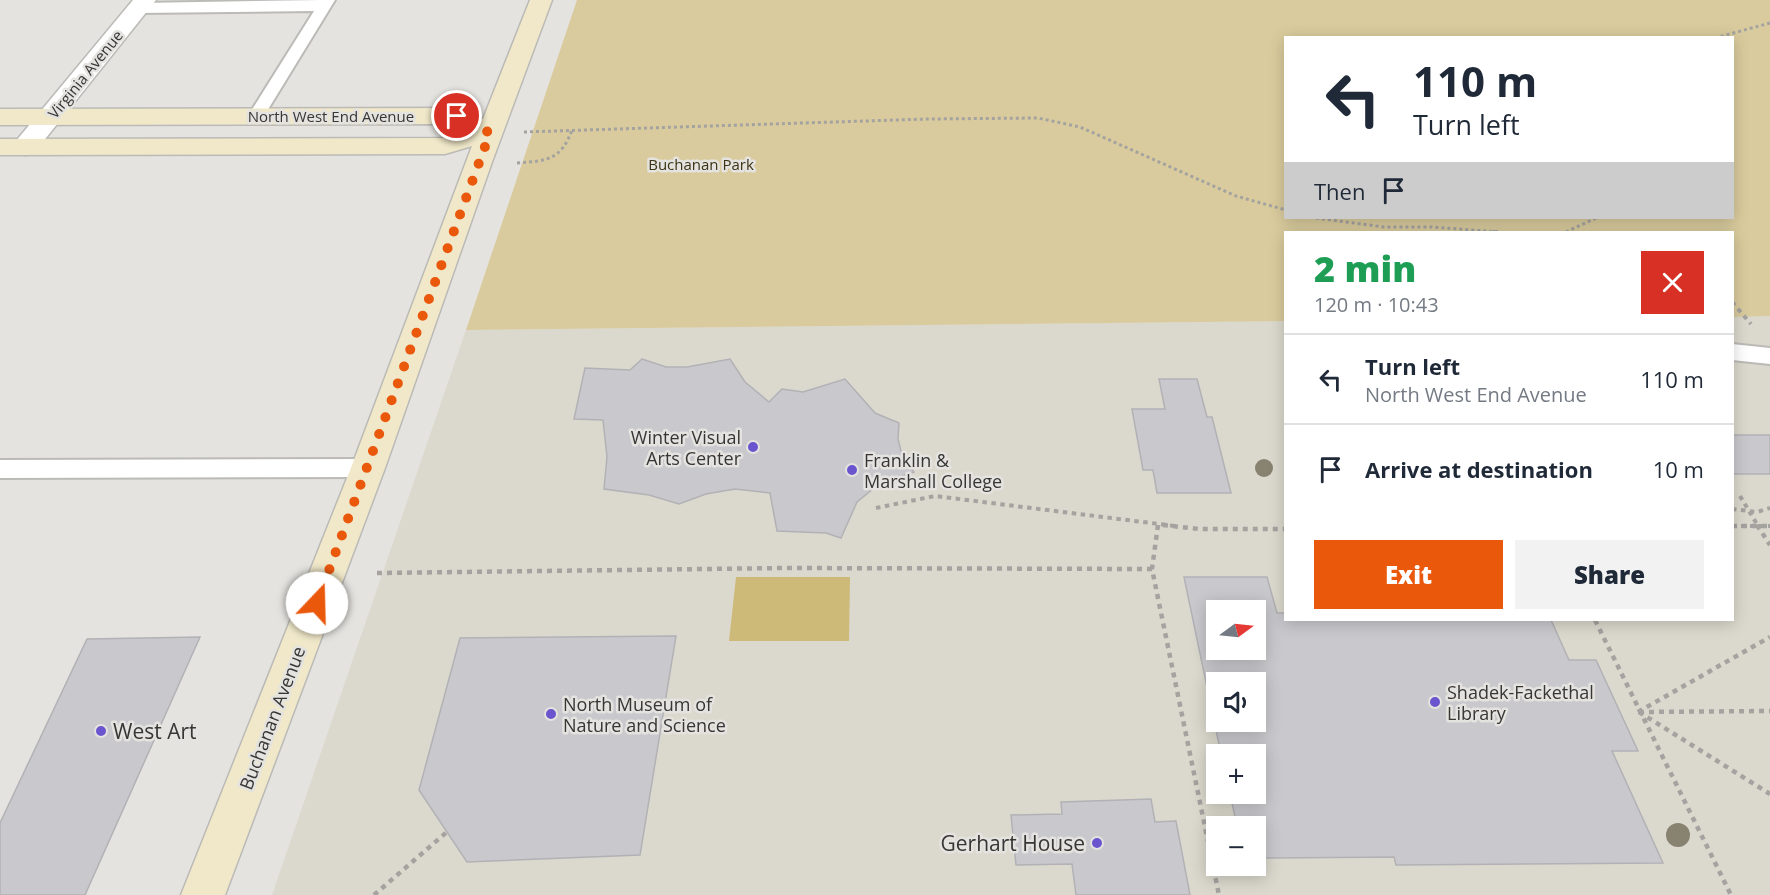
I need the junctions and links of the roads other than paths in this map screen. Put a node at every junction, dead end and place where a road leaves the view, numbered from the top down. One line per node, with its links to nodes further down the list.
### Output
1 (541, 0): 7 (street, Buchanan Avenue)
2 (326, 3): 3 (lane); 4 (lane)
3 (142, 4): 6 (street, Virginia Avenue)
4 (256, 116): 6 (street, North West End Avenue); 7 (street, North West End Avenue)
5 (0, 117): 6 (street, North West End Avenue)
6 (50, 117): 8 (street, Virginia Avenue)
7 (490, 133): 8 (street, North West End Avenue); 11 (street, Buchanan Avenue)
8 (12, 147)
9 (1734, 352): 10 (lane)
10 (1770, 356)
11 (368, 468): 12 (lane); 13 (street, Buchanan Avenue)
12 (0, 469)
13 (203, 895)

